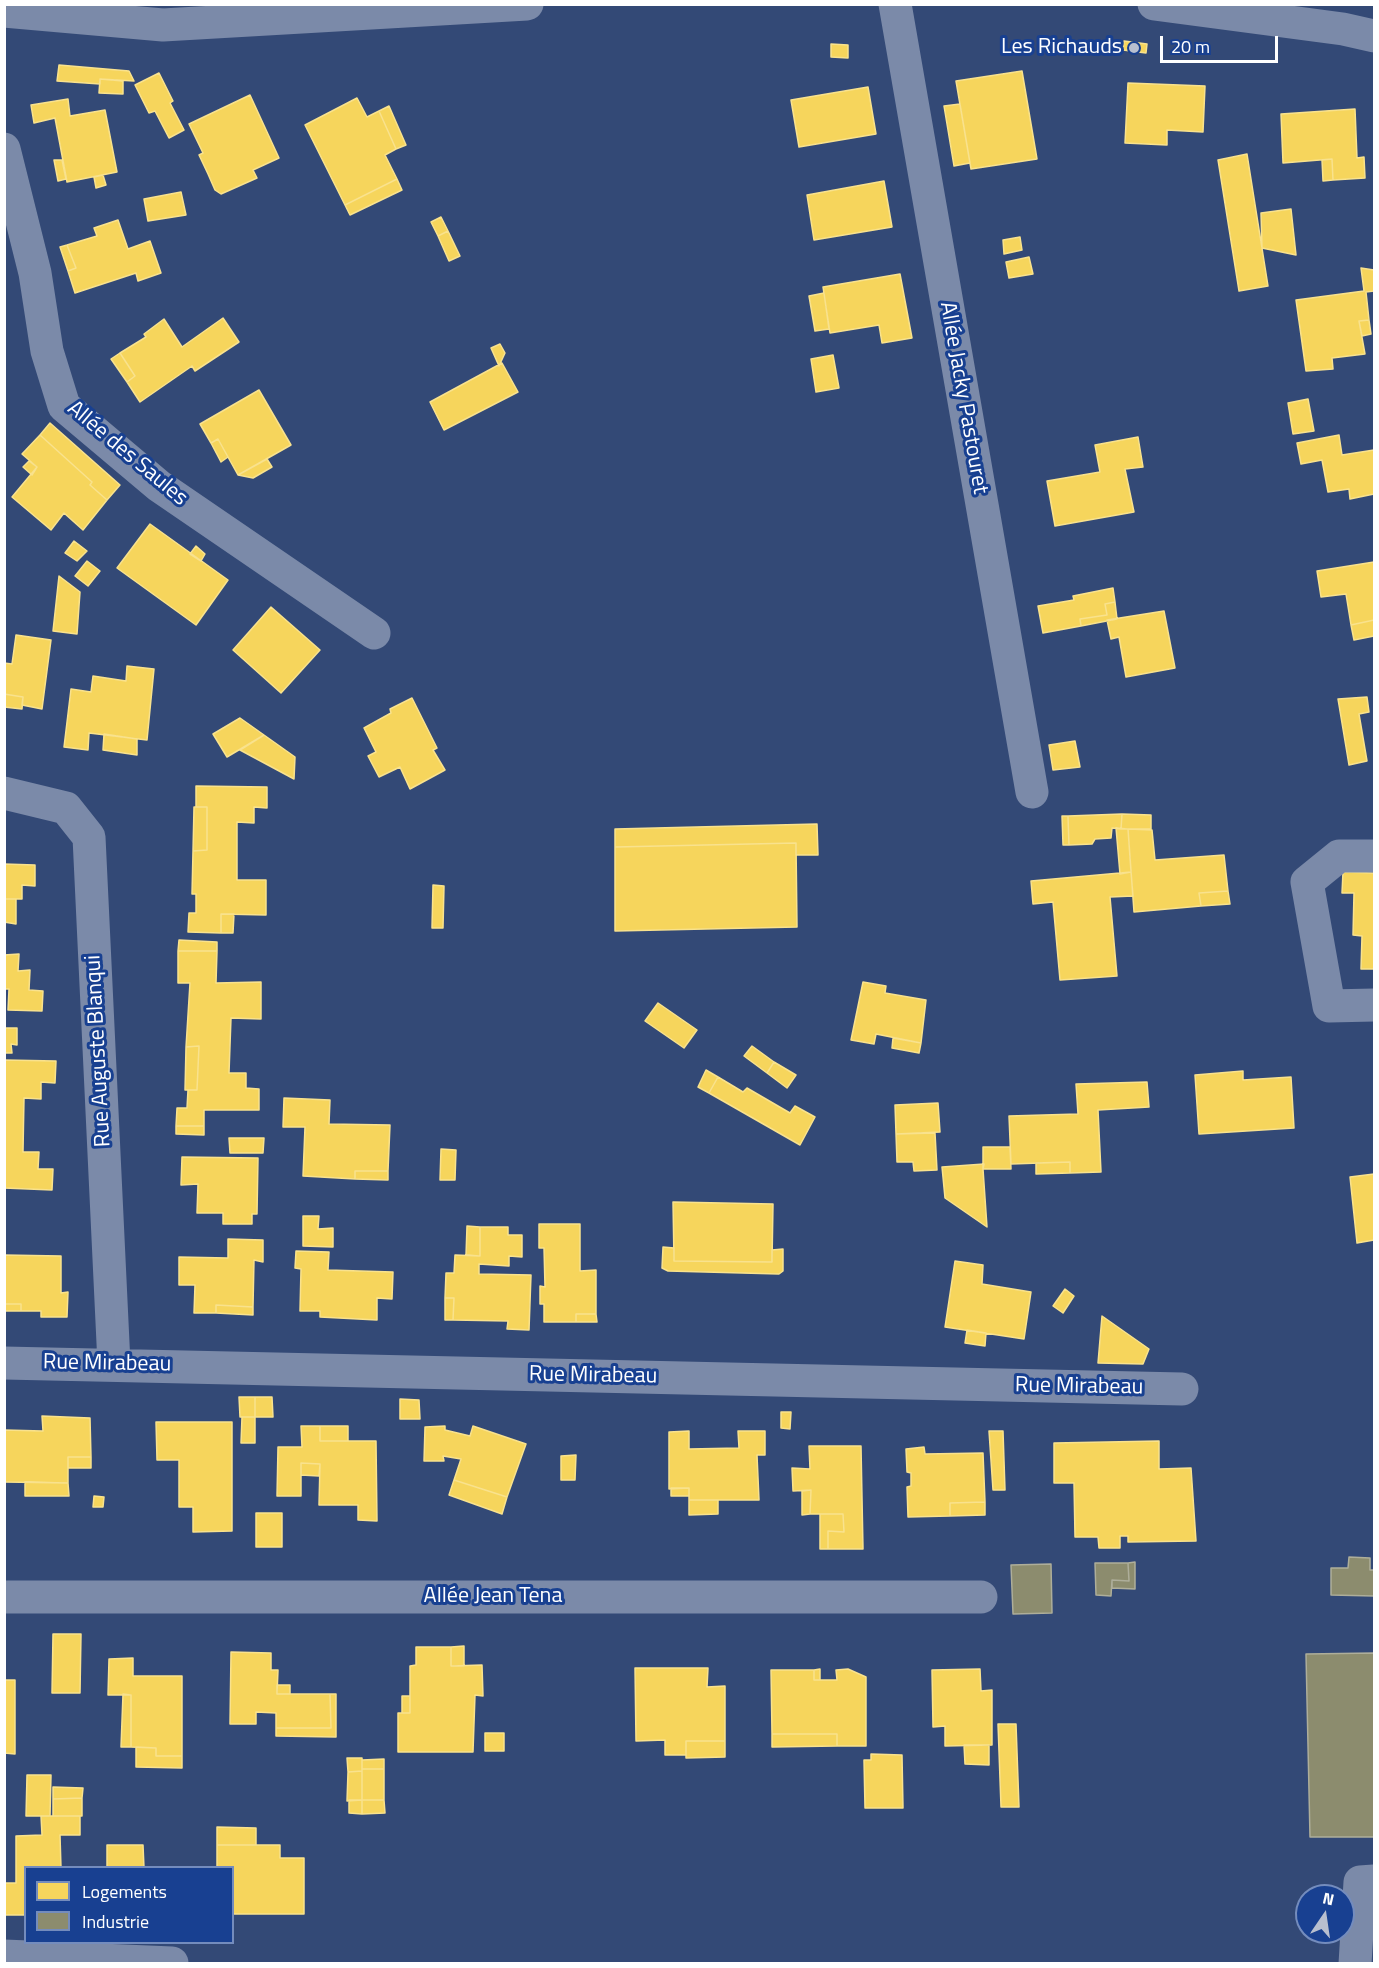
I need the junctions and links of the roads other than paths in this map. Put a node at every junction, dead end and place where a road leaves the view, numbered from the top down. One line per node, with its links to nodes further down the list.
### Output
1 (527, 4): 4 (street)
2 (895, 4): 8 (street, Allée Jacky Pastouret)
3 (1154, 4): 5 (street)
4 (4, 11)
5 (1374, 36)
6 (4, 149): 7 (street, Allée des Saules)
7 (374, 633)
8 (1032, 792)
9 (4, 794): 13 (street, Rue Auguste Blanqui)
10 (1374, 856): 11 (street)
11 (1374, 1005)
12 (4, 1363): 13 (street, Rue Mirabeau)
13 (114, 1364): 14 (street, Rue Mirabeau)
14 (1182, 1389)
15 (981, 1597): 16 (street, Allée Jean Tena)
16 (4, 1598)
17 (1374, 1881): 21 (street)
18 (4, 1956): 19 (street)
19 (64, 1962): 20 (street)
20 (172, 1963)
21 (1355, 1964)

